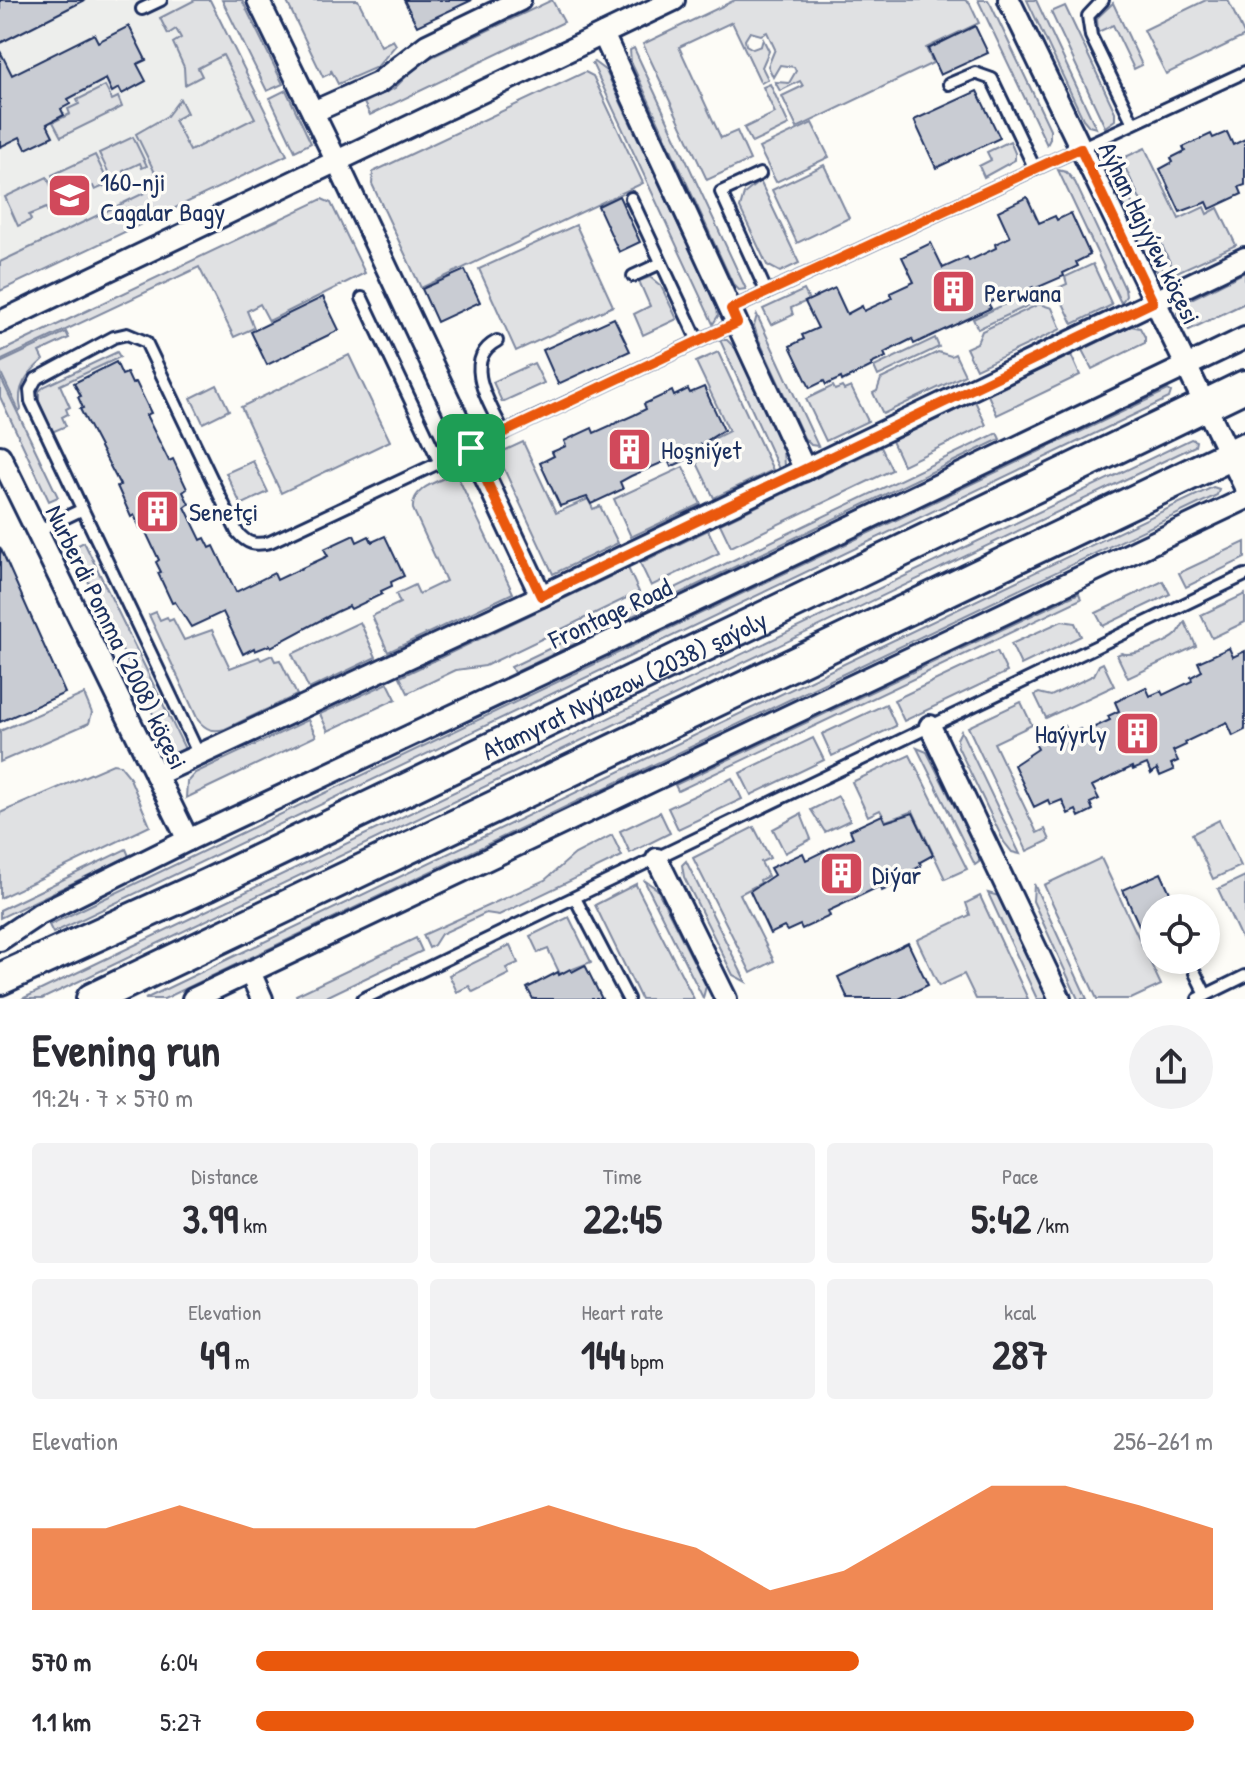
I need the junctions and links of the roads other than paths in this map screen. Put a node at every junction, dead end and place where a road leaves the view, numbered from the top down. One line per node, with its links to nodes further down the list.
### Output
1 (161, 0): 7 (lane)
2 (258, 0): 11 (street)
3 (520, 0): 11 (street)
4 (674, 0): 8 (street)
5 (1009, 0): 13 (street, Aýhan Hajyýew köçesi)
6 (1103, 0): 12 (lane)
7 (142, 9)
8 (603, 34): 14 (street); 24 (street)
9 (1245, 72): 12 (lane)
10 (949, 84): 15 (lane)
11 (313, 112): 14 (street)
12 (1133, 123): 13 (lane)
13 (1080, 148): 15 (lane); 23 (street, Aýhan Hajyýew köçesi)
14 (337, 162): 25 (street); 33 (street)
15 (1035, 169): 21 (lane)
16 (760, 174): 21 (lane)
17 (631, 198): 19 (lane)
18 (1245, 258): 23 (street)
19 (661, 263): 20 (lane); 28 (lane)
20 (633, 276)
21 (767, 293): 24 (lane)
22 (362, 298): 36 (lane)
23 (1153, 302): 29 (street, Aýhan Hajyýew köçesi); 37 (street)
24 (734, 316): 28 (lane); 37 (street)
25 (0, 322)
26 (1245, 338): 29 (street, Frontage Road)
27 (497, 341): 32 (lane)
28 (698, 341): 32 (lane)
29 (1185, 366): 31 (street, Aýhan Hajyýew köçesi); 47 (street, Frontage Road)
30 (1245, 386): 31 (main road, Atamyrat Nyýazow (2038) şaýoly)
31 (1205, 405): 34 (street, Aýhan Hajyýew köçesi); 54 (main road, Atamyrat Nyýazow (2038) şaýoly)
32 (504, 433): 33 (lane)
33 (471, 448): 36 (lane); 43 (street)
34 (1238, 452): 38 (street, Aýhan Hajyýew köçesi); 56 (main road, Atamyrat Nyýazow (2038) şaýoly)
35 (0, 456): 41 (street, Nurberdi Pomma (2008) köçesi)
36 (440, 463): 40 (lane)
37 (805, 470): 43 (street)
38 (1245, 487)
39 (1245, 499): 51 (street)
40 (81, 510): 41 (lane); 45 (lane)
41 (37, 531): 46 (street, Nurberdi Pomma (2008) köçesi)
42 (1245, 575): 44 (lane)
43 (541, 596): 45 (street)
44 (930, 726): 48 (lane); 62 (street)
45 (199, 755): 46 (street)
46 (156, 775): 47 (street, Nurberdi Pomma (2008) köçesi)
47 (188, 840): 50 (street, Frontage Road)
48 (657, 859): 49 (lane); 61 (street)
49 (575, 898): 59 (lane); 60 (lane)
50 (0, 940)
51 (250, 972): 57 (street); 58 (street)
52 (1195, 974): 55 (lane)
53 (1245, 976): 55 (lane)
54 (0, 979)
55 (1202, 997)
56 (92, 999)
57 (193, 999)
58 (262, 999)
59 (363, 999)
60 (628, 999)
61 (726, 999)
62 (1060, 999)

